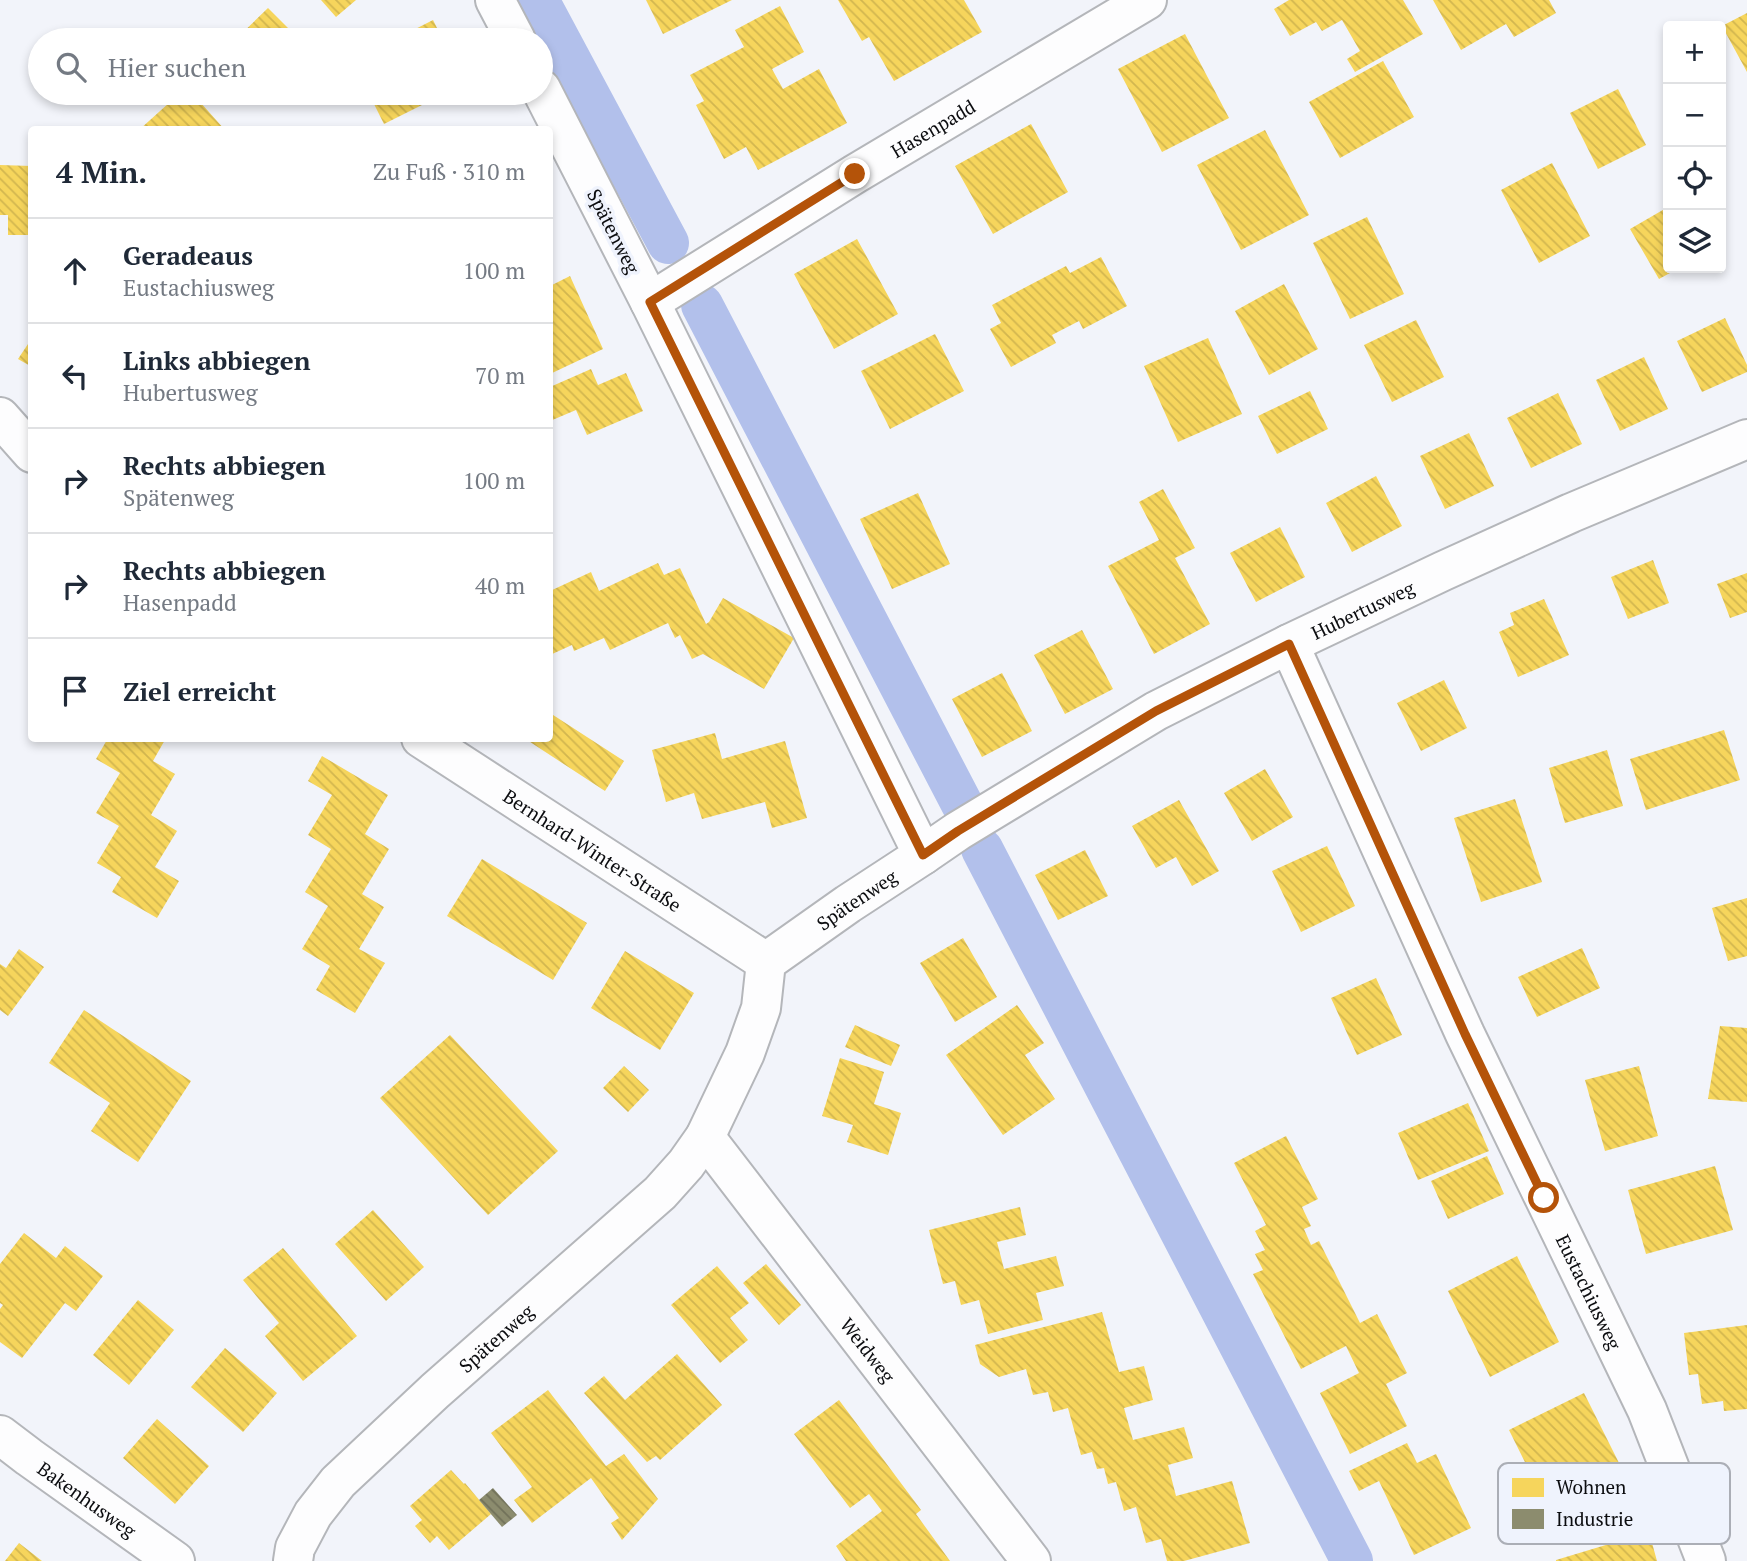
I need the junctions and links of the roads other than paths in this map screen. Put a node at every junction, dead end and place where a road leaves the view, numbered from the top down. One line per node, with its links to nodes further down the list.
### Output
1 (495, 0): 3 (street)
2 (1147, 0): 5 (street, Hasenpadd)
3 (510, 28)
4 (549, 105): 5 (street, Spätenweg)
5 (650, 302): 11 (street, Spätenweg)
6 (0, 417): 8 (street)
7 (1747, 439): 9 (street, Hubertusweg)
8 (28, 448)
9 (1289, 644): 11 (street, Hubertusweg); 15 (street, Eustachiusweg)
10 (427, 742): 12 (street, Bernhard-Winter-Straße)
11 (923, 855): 12 (street, Spätenweg)
12 (766, 962): 13 (street, Spätenweg)
13 (705, 1137): 18 (street, Spätenweg); 19 (street, Weidweg)
14 (0, 1435): 17 (street, Bakenhusweg)
15 (1668, 1463)
16 (1699, 1544): 20 (street, Eustachiusweg)
17 (175, 1561)
18 (293, 1561)
19 (1031, 1561)
20 (1706, 1561)

